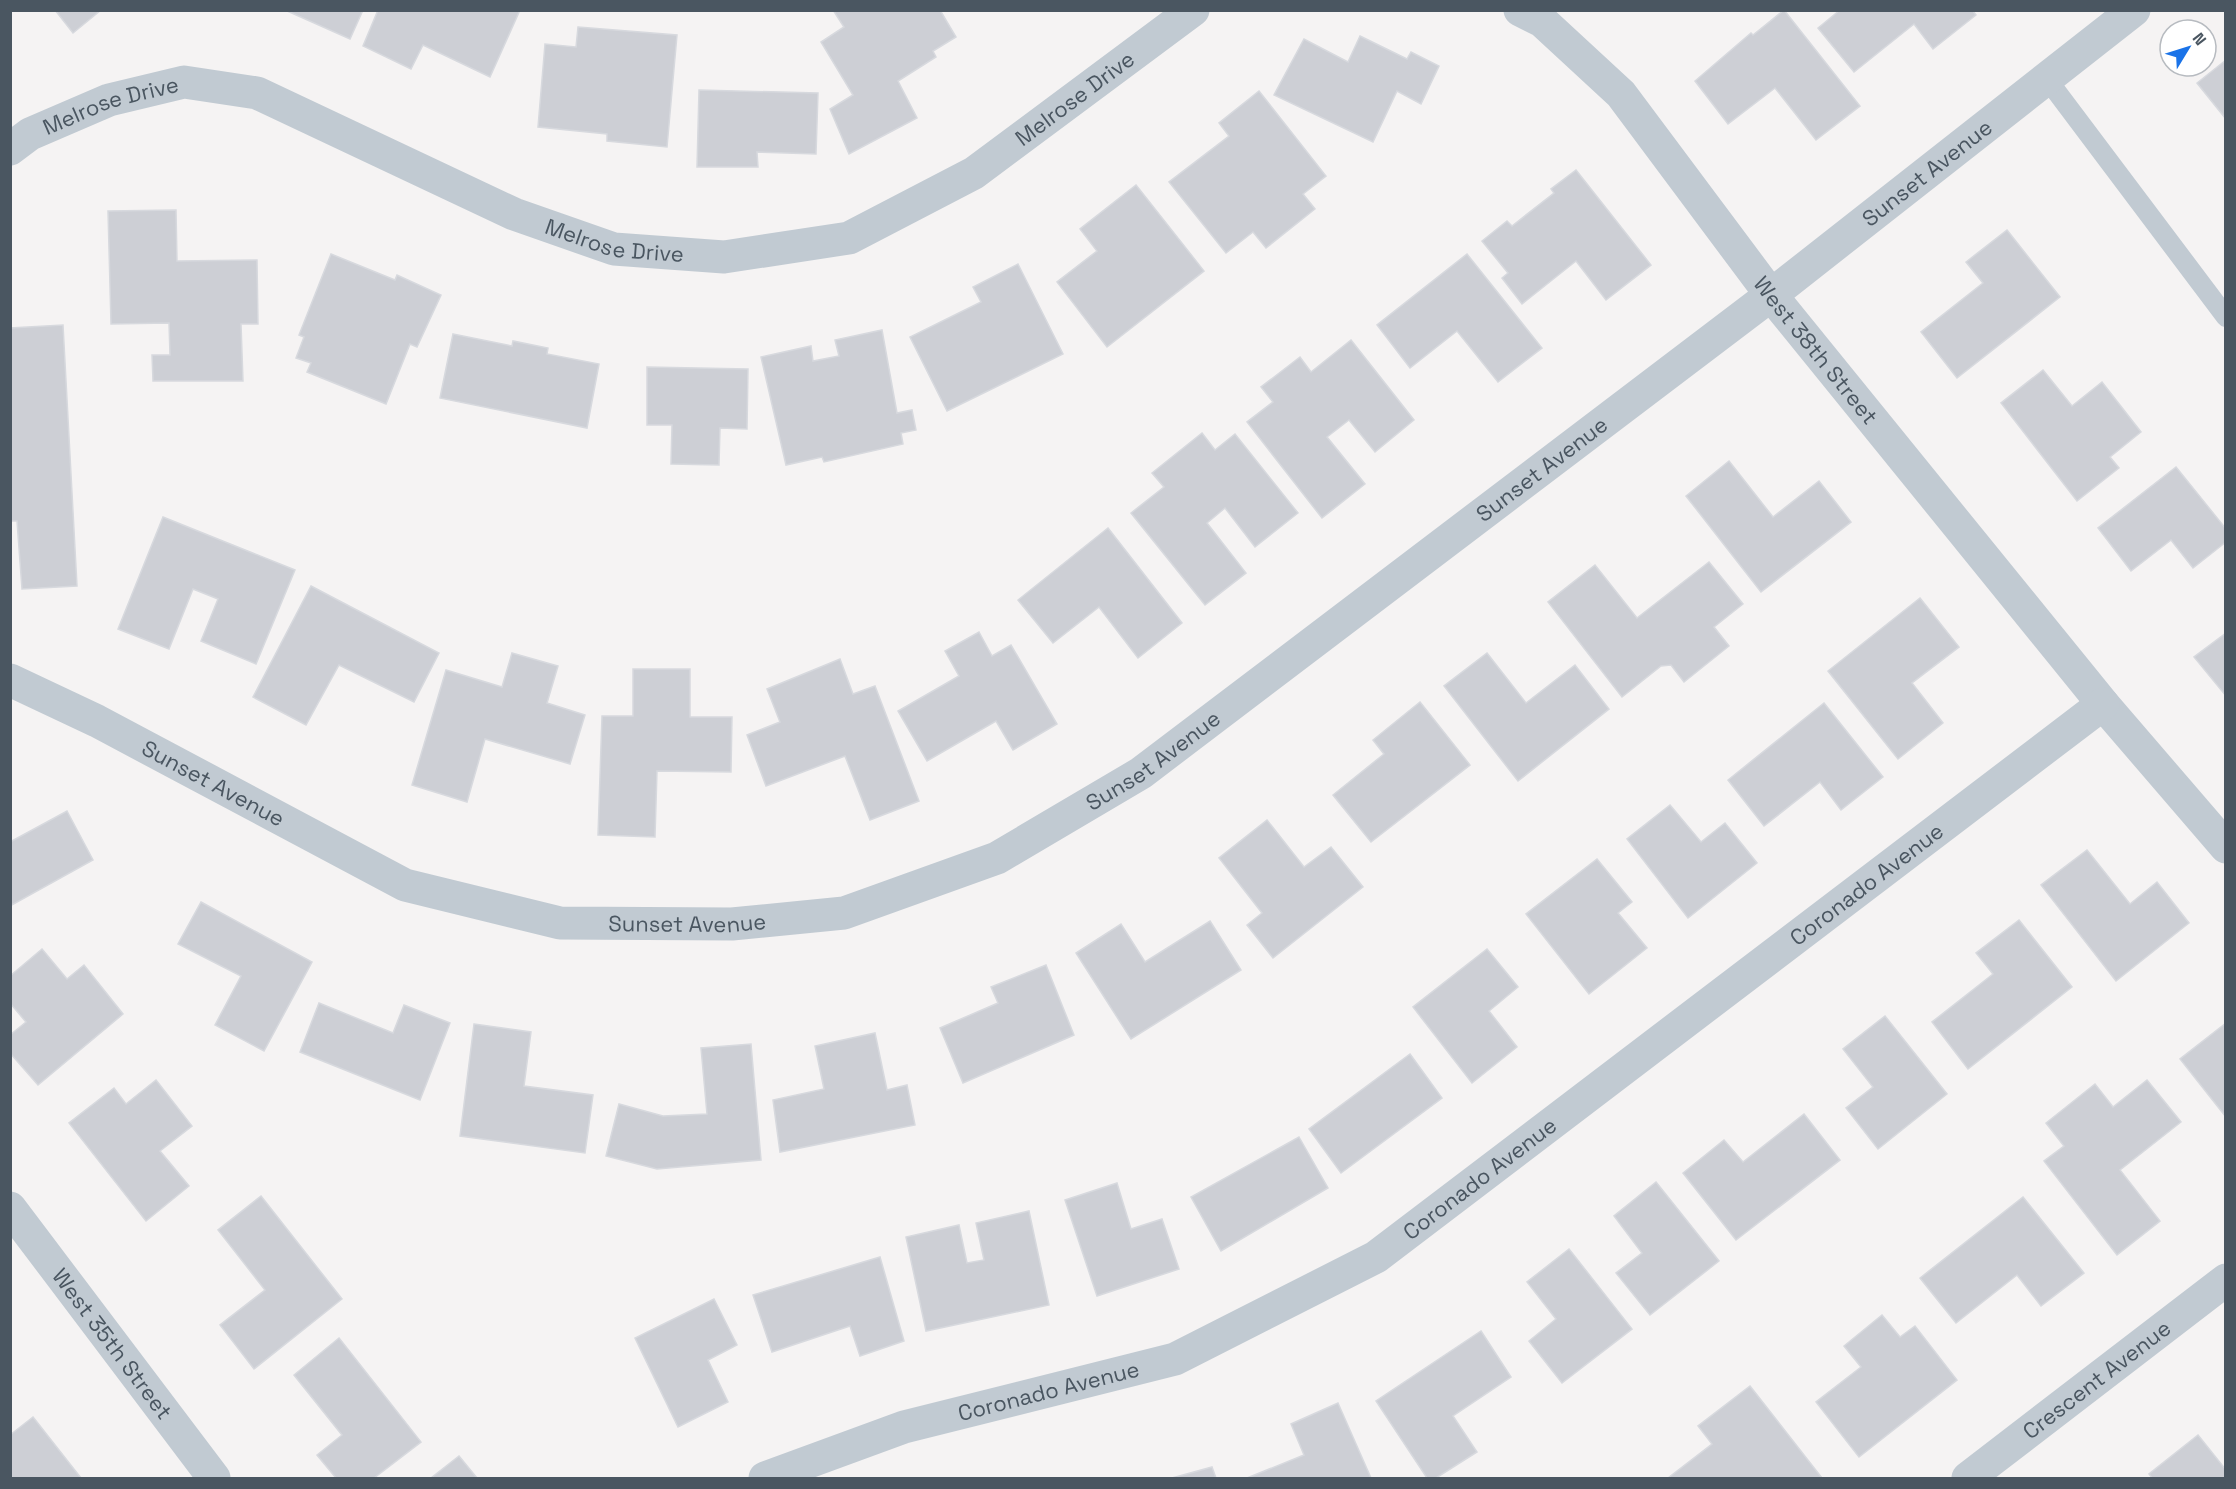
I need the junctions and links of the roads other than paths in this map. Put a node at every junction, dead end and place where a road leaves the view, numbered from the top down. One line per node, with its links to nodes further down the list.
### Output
1 (1193, 10): 5 (street, Melrose Drive)
2 (1520, 10): 6 (street, West 38th Street)
3 (2134, 10): 4 (street, Sunset Avenue)
4 (2047, 79): 6 (street, Sunset Avenue); 7 (lane)
5 (10, 149)
6 (1771, 295): 8 (street, Sunset Avenue); 9 (street, West 38th Street)
7 (2226, 316)
8 (10, 680)
9 (2103, 704): 10 (street, West 38th Street); 14 (street, Coronado Avenue)
10 (2226, 847)
11 (10, 1208): 13 (street, West 35th Street)
12 (2226, 1280): 15 (street, Crescent Avenue)
13 (214, 1479)
14 (765, 1479)
15 (1968, 1479)

